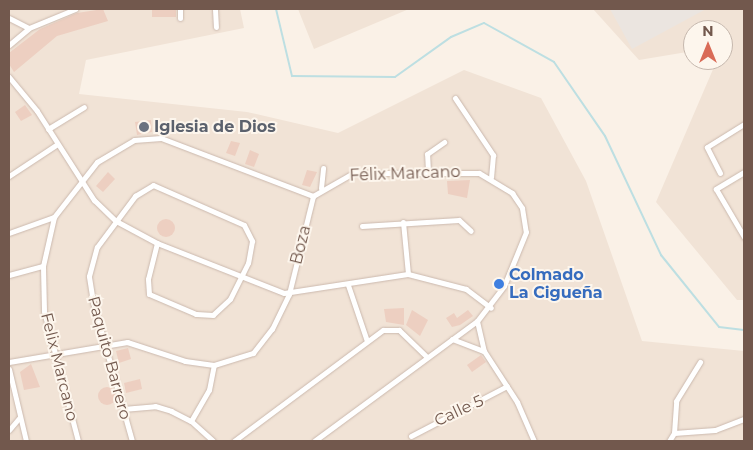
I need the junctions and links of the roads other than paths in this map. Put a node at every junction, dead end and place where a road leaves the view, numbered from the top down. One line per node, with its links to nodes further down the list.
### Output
1 (74, 9): 7 (street)
2 (180, 9): 5 (street)
3 (215, 9): 6 (street)
4 (9, 18): 7 (street)
5 (180, 18)
6 (216, 27)
7 (29, 28): 8 (street)
8 (9, 45)
9 (9, 77): 13 (street)
10 (455, 98): 21 (street)
11 (84, 107): 13 (street)
12 (744, 124): 19 (street)
13 (48, 129): 15 (street)
14 (444, 142): 17 (street)
15 (56, 144): 20 (street); 22 (street)
16 (323, 168): 23 (street)
17 (428, 171): 21 (street, Félix Marcano); 23 (street, Félix Marcano)
18 (744, 172): 31 (street)
19 (720, 173)
20 (9, 176)
21 (491, 177): 39 (street)
22 (81, 184): 24 (street); 25 (street, Felix Marcano); 26 (street)
23 (322, 188): 24 (street, Félix Marcano)
24 (313, 196): 38 (street, Boza)
25 (54, 217): 30 (street); 33 (street, Felix Marcano)
26 (116, 221): 32 (street); 36 (street, Paquito Barrero); 43 (street, Paquito Barrero)
27 (403, 222): 28 (street); 29 (street); 34 (street)
28 (362, 226)
29 (471, 231)
30 (9, 233)
31 (744, 237)
32 (158, 243): 36 (street); 36 (street)
33 (43, 266): 35 (street); 45 (street, Felix Marcano)
34 (408, 274): 37 (street); 39 (street)
35 (9, 275)
36 (240, 278): 38 (street)
37 (348, 285): 38 (street); 42 (street)
38 (289, 294): 49 (street, Boza)
39 (491, 308): 40 (street)
40 (477, 321): 41 (street); 44 (street)
41 (452, 339): 44 (street); 46 (street)
42 (366, 341): 46 (street); 63 (street)
43 (104, 345): 45 (street); 49 (street); 52 (street, Paquito Barrero)
44 (484, 351): 51 (street)
45 (54, 352): 47 (street); 60 (street, Felix Marcano)
46 (426, 356): 64 (street)
47 (9, 362)
48 (700, 362): 57 (street)
49 (214, 365): 55 (street)
50 (9, 370): 53 (street)
51 (507, 386): 58 (street, Calle 5); 65 (street)
52 (123, 409): 55 (street); 61 (street, Paquito Barrero)
53 (19, 418): 56 (street); 59 (street)
54 (744, 419): 57 (street)
55 (191, 420): 62 (street)
56 (9, 430)
57 (674, 433): 66 (street)
58 (411, 436)
59 (26, 441)
60 (78, 441)
61 (132, 441)
62 (214, 441)
63 (234, 441)
64 (314, 441)
65 (534, 441)
66 (669, 441)

